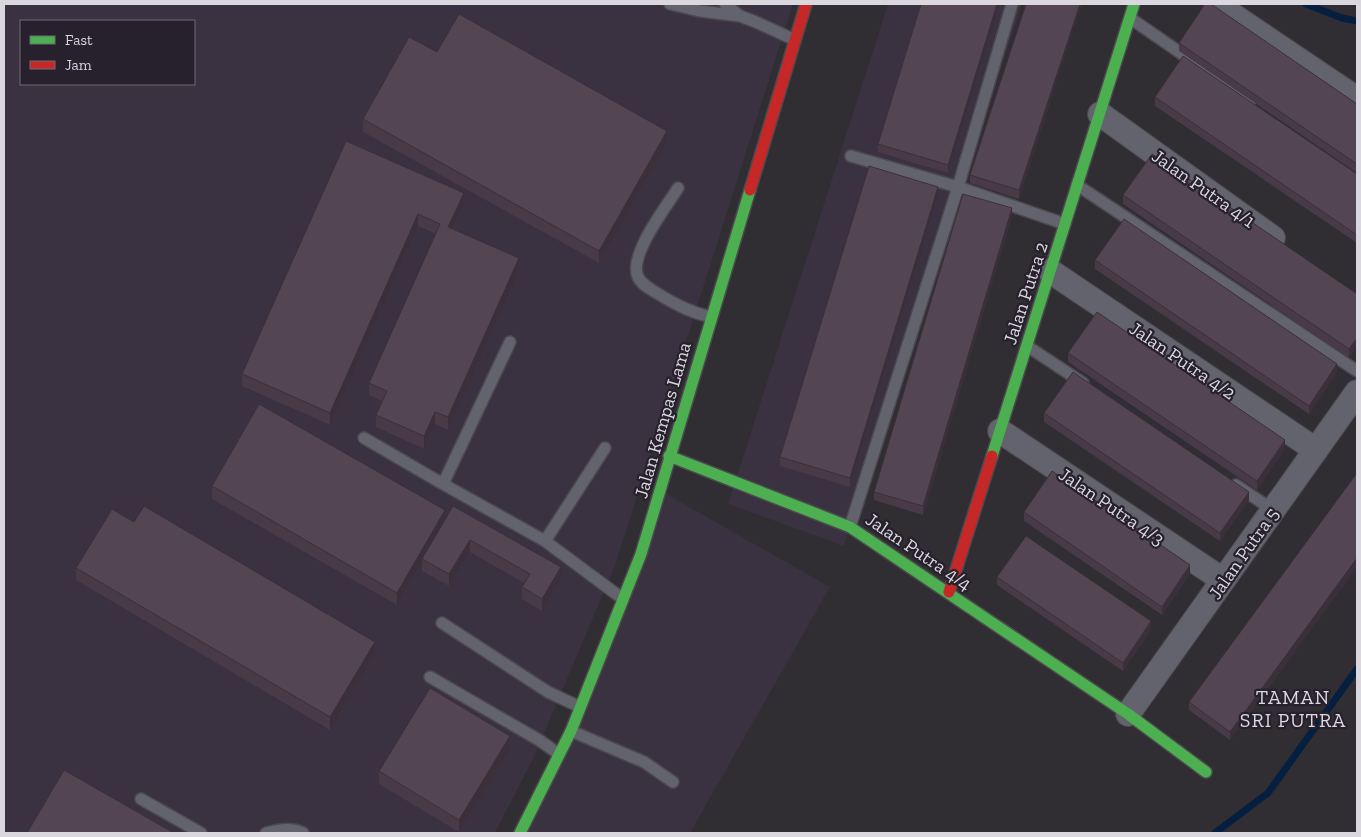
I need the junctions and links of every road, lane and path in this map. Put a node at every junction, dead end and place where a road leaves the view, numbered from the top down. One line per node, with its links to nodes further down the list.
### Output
1 (670, 4): 7 (lane)
2 (725, 4): 7 (lane)
3 (806, 4): 9 (street, Jalan Kempas Lama)
4 (1012, 4): 16 (lane)
5 (1134, 4): 8 (street, Jalan Putra 2)
6 (1216, 4): 10 (street)
7 (740, 16): 9 (lane)
8 (1130, 18): 11 (lane); 12 (street, Jalan Putra 2)
9 (795, 40): 20 (street, Jalan Kempas Lama)
10 (1357, 99)
11 (1260, 109)
12 (1100, 114): 14 (street, Jalan Putra 2); 18 (street, Jalan Putra 4/1)
13 (851, 156): 16 (lane)
14 (1078, 184): 17 (street, Jalan Putra 2); 23 (lane)
15 (678, 188): 20 (lane)
16 (958, 188): 17 (lane); 34 (lane)
17 (1065, 224): 19 (street, Jalan Putra 2)
18 (1293, 252)
19 (1050, 271): 22 (street, Jalan Putra 2); 29 (street, Jalan Putra 4/2)
20 (711, 317): 30 (street, Jalan Kempas Lama)
21 (510, 342): 32 (lane)
22 (1027, 346): 24 (lane); 26 (street, Jalan Putra 2)
23 (1357, 371)
24 (1092, 389)
25 (1353, 406): 29 (street, Jalan Putra 5)
26 (1000, 431): 36 (street, Jalan Putra 4/3); 37 (street, Jalan Putra 2)
27 (364, 438): 32 (lane)
28 (605, 448): 35 (lane)
29 (1316, 450): 33 (street, Jalan Putra 5)
30 (669, 456): 34 (street, Jalan Putra 4/4); 38 (street, Jalan Kempas Lama)
31 (1224, 477): 33 (lane)
32 (443, 484): 35 (lane)
33 (1274, 510): 36 (street, Jalan Putra 5)
34 (850, 527): 37 (street, Jalan Putra 4/4)
35 (545, 541): 38 (lane)
36 (1223, 580): 42 (street, Jalan Putra 5)
37 (949, 592): 42 (street, Jalan Putra 4/4)
38 (624, 599): 41 (street, Jalan Kempas Lama)
39 (442, 623): 41 (lane)
40 (430, 677): 44 (lane)
41 (580, 707): 43 (street, Jalan Kempas Lama)
42 (1128, 714): 45 (street, Jalan Putra 4/4)
43 (571, 731): 44 (street, Jalan Kempas Lama); 46 (lane)
44 (560, 754): 51 (street, Jalan Kempas Lama)
45 (1206, 772)
46 (673, 782)
47 (141, 799): 48 (lane)
48 (201, 833)
49 (266, 833): 50 (lane)
50 (303, 833)
51 (520, 833)

